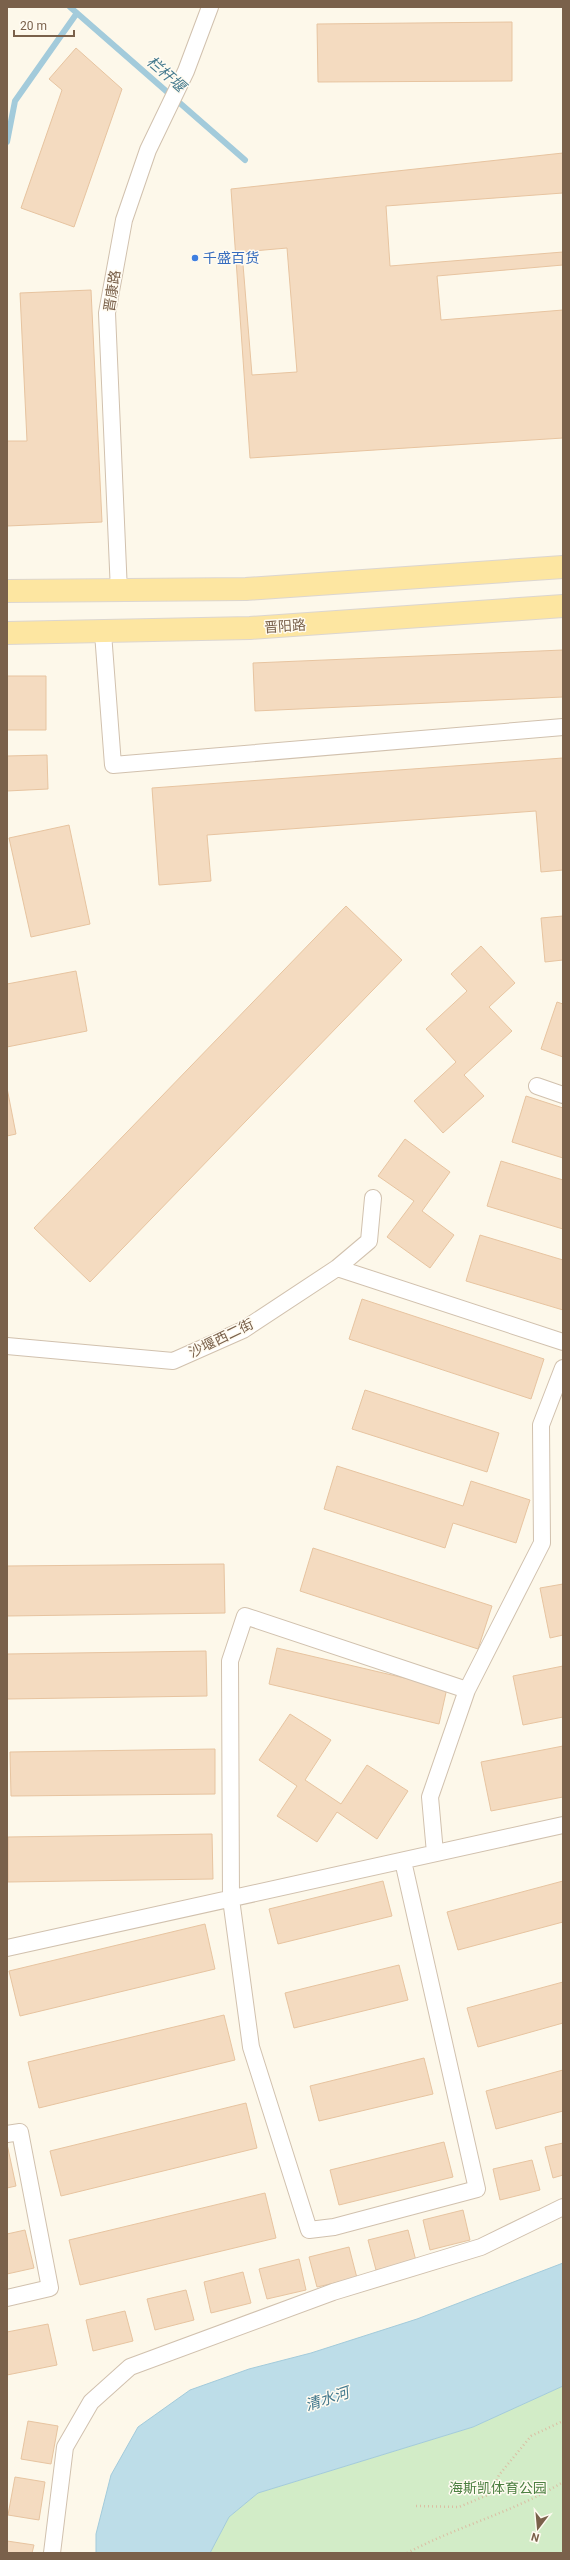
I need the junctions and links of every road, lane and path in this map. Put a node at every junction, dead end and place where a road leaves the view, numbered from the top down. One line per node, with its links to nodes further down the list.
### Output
1 (210, 7): 4 (street, 晋康路)
2 (563, 567): 4 (main road)
3 (7, 591): 4 (main road)
4 (119, 592)
5 (563, 606): 7 (main road, 晋阳路)
6 (7, 633): 7 (main road, 晋阳路)
7 (104, 633): 8 (street)
8 (563, 726)
9 (537, 1086): 10 (street)
10 (563, 1094)
11 (373, 1198): 12 (street, 沙堰西二街)
12 (337, 1268): 13 (street); 14 (street, 沙堰西二街)
13 (563, 1342)
14 (7, 1346)
15 (563, 1368): 16 (street)
16 (467, 1690): 18 (street); 20 (street)
17 (563, 1825): 18 (street)
18 (436, 1853): 19 (street)
19 (404, 1860): 20 (street); 20 (street)
20 (230, 1899): 21 (street)
21 (7, 1948)
22 (7, 2134): 24 (street)
23 (563, 2207): 28 (street)
24 (7, 2298)
25 (563, 2421): 27 (path)
26 (563, 2482): 29 (path)
27 (416, 2506)
28 (52, 2553)
29 (407, 2553)

